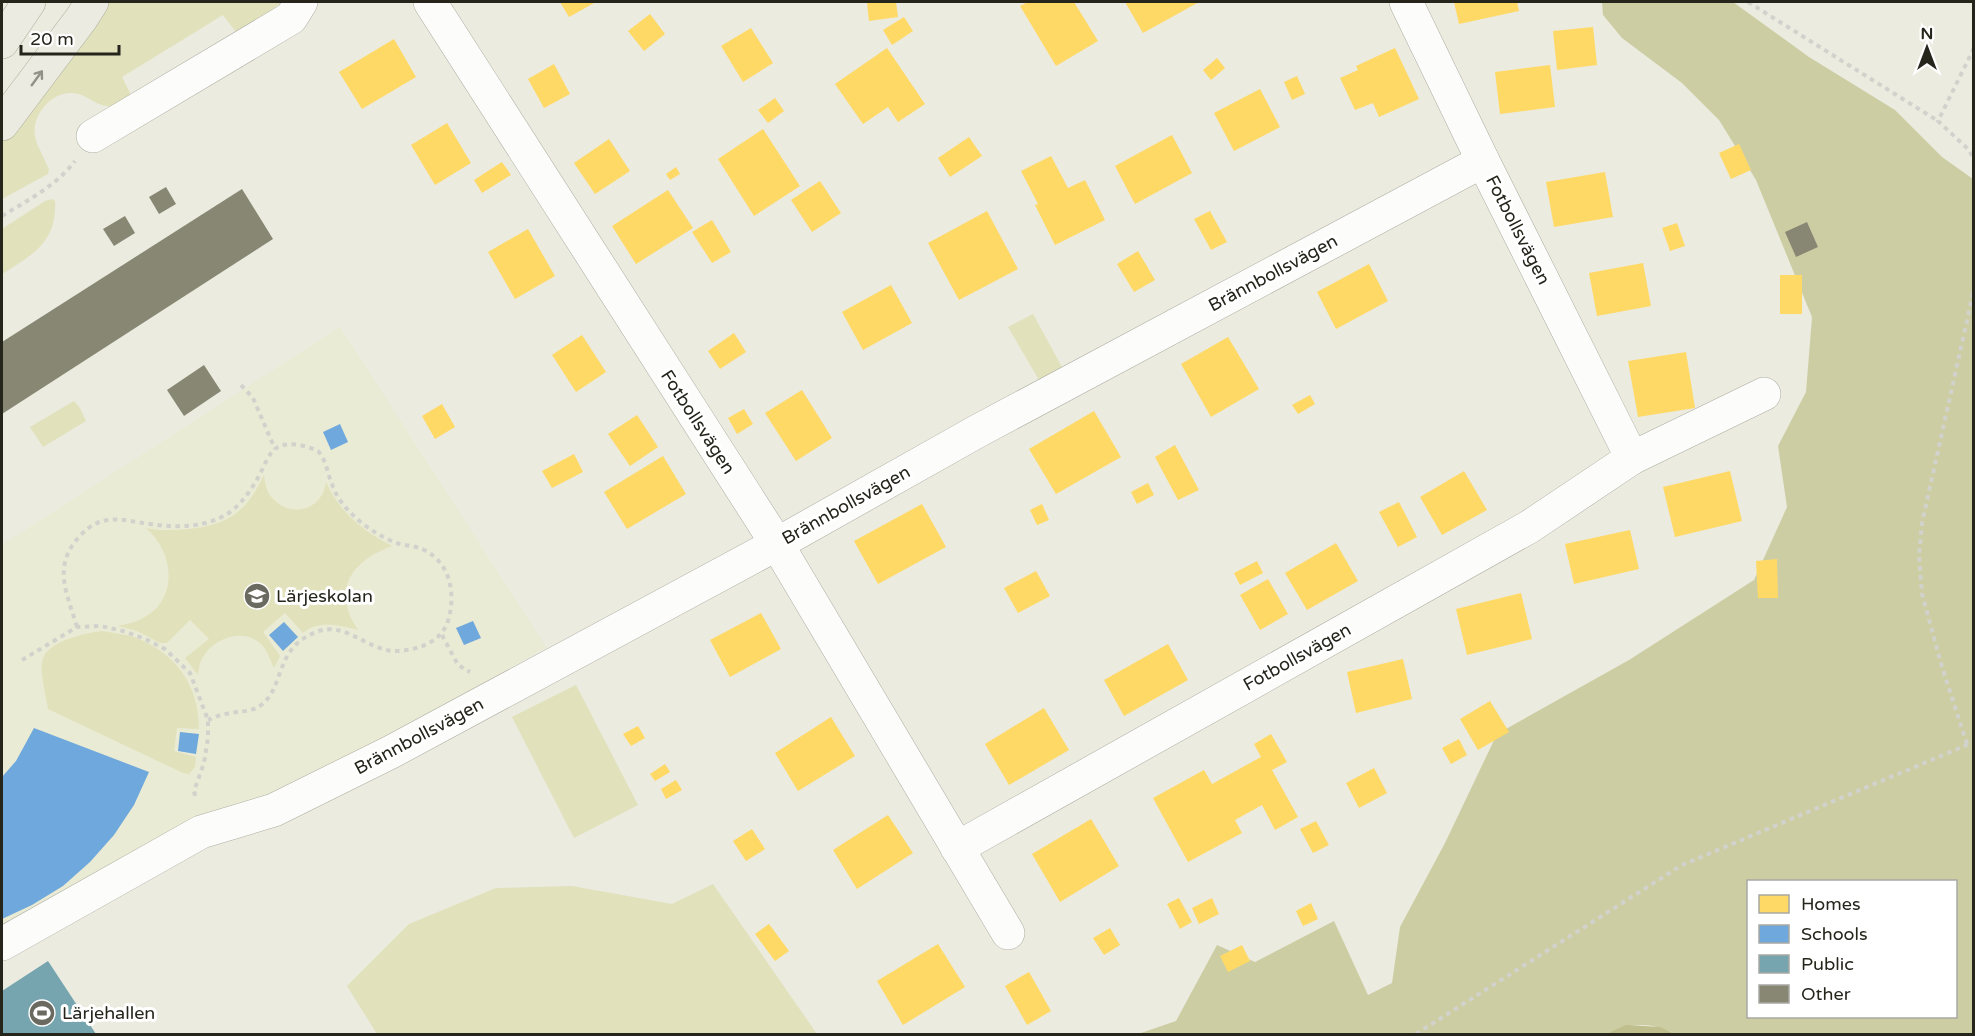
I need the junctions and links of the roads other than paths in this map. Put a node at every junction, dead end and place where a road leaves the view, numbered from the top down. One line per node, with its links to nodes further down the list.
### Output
1 (29, 2): 6 (main road)
2 (92, 2): 7 (main road, one-way to 2)
3 (301, 2): 8 (street)
4 (430, 2): 12 (street, Fotbollsvägen)
5 (1406, 2): 9 (street, Fotbollsvägen)
6 (2, 42)
7 (2, 124)
8 (93, 136)
9 (1483, 161): 11 (street, Fotbollsvägen); 12 (street, Brännbollsvägen)
10 (1764, 394): 11 (street, Fotbollsvägen)
11 (1632, 458): 13 (street, Fotbollsvägen)
12 (777, 544): 13 (street, Fotbollsvägen); 15 (street, Brännbollsvägen)
13 (957, 848): 14 (street, Fotbollsvägen)
14 (1008, 933)
15 (2, 944)

